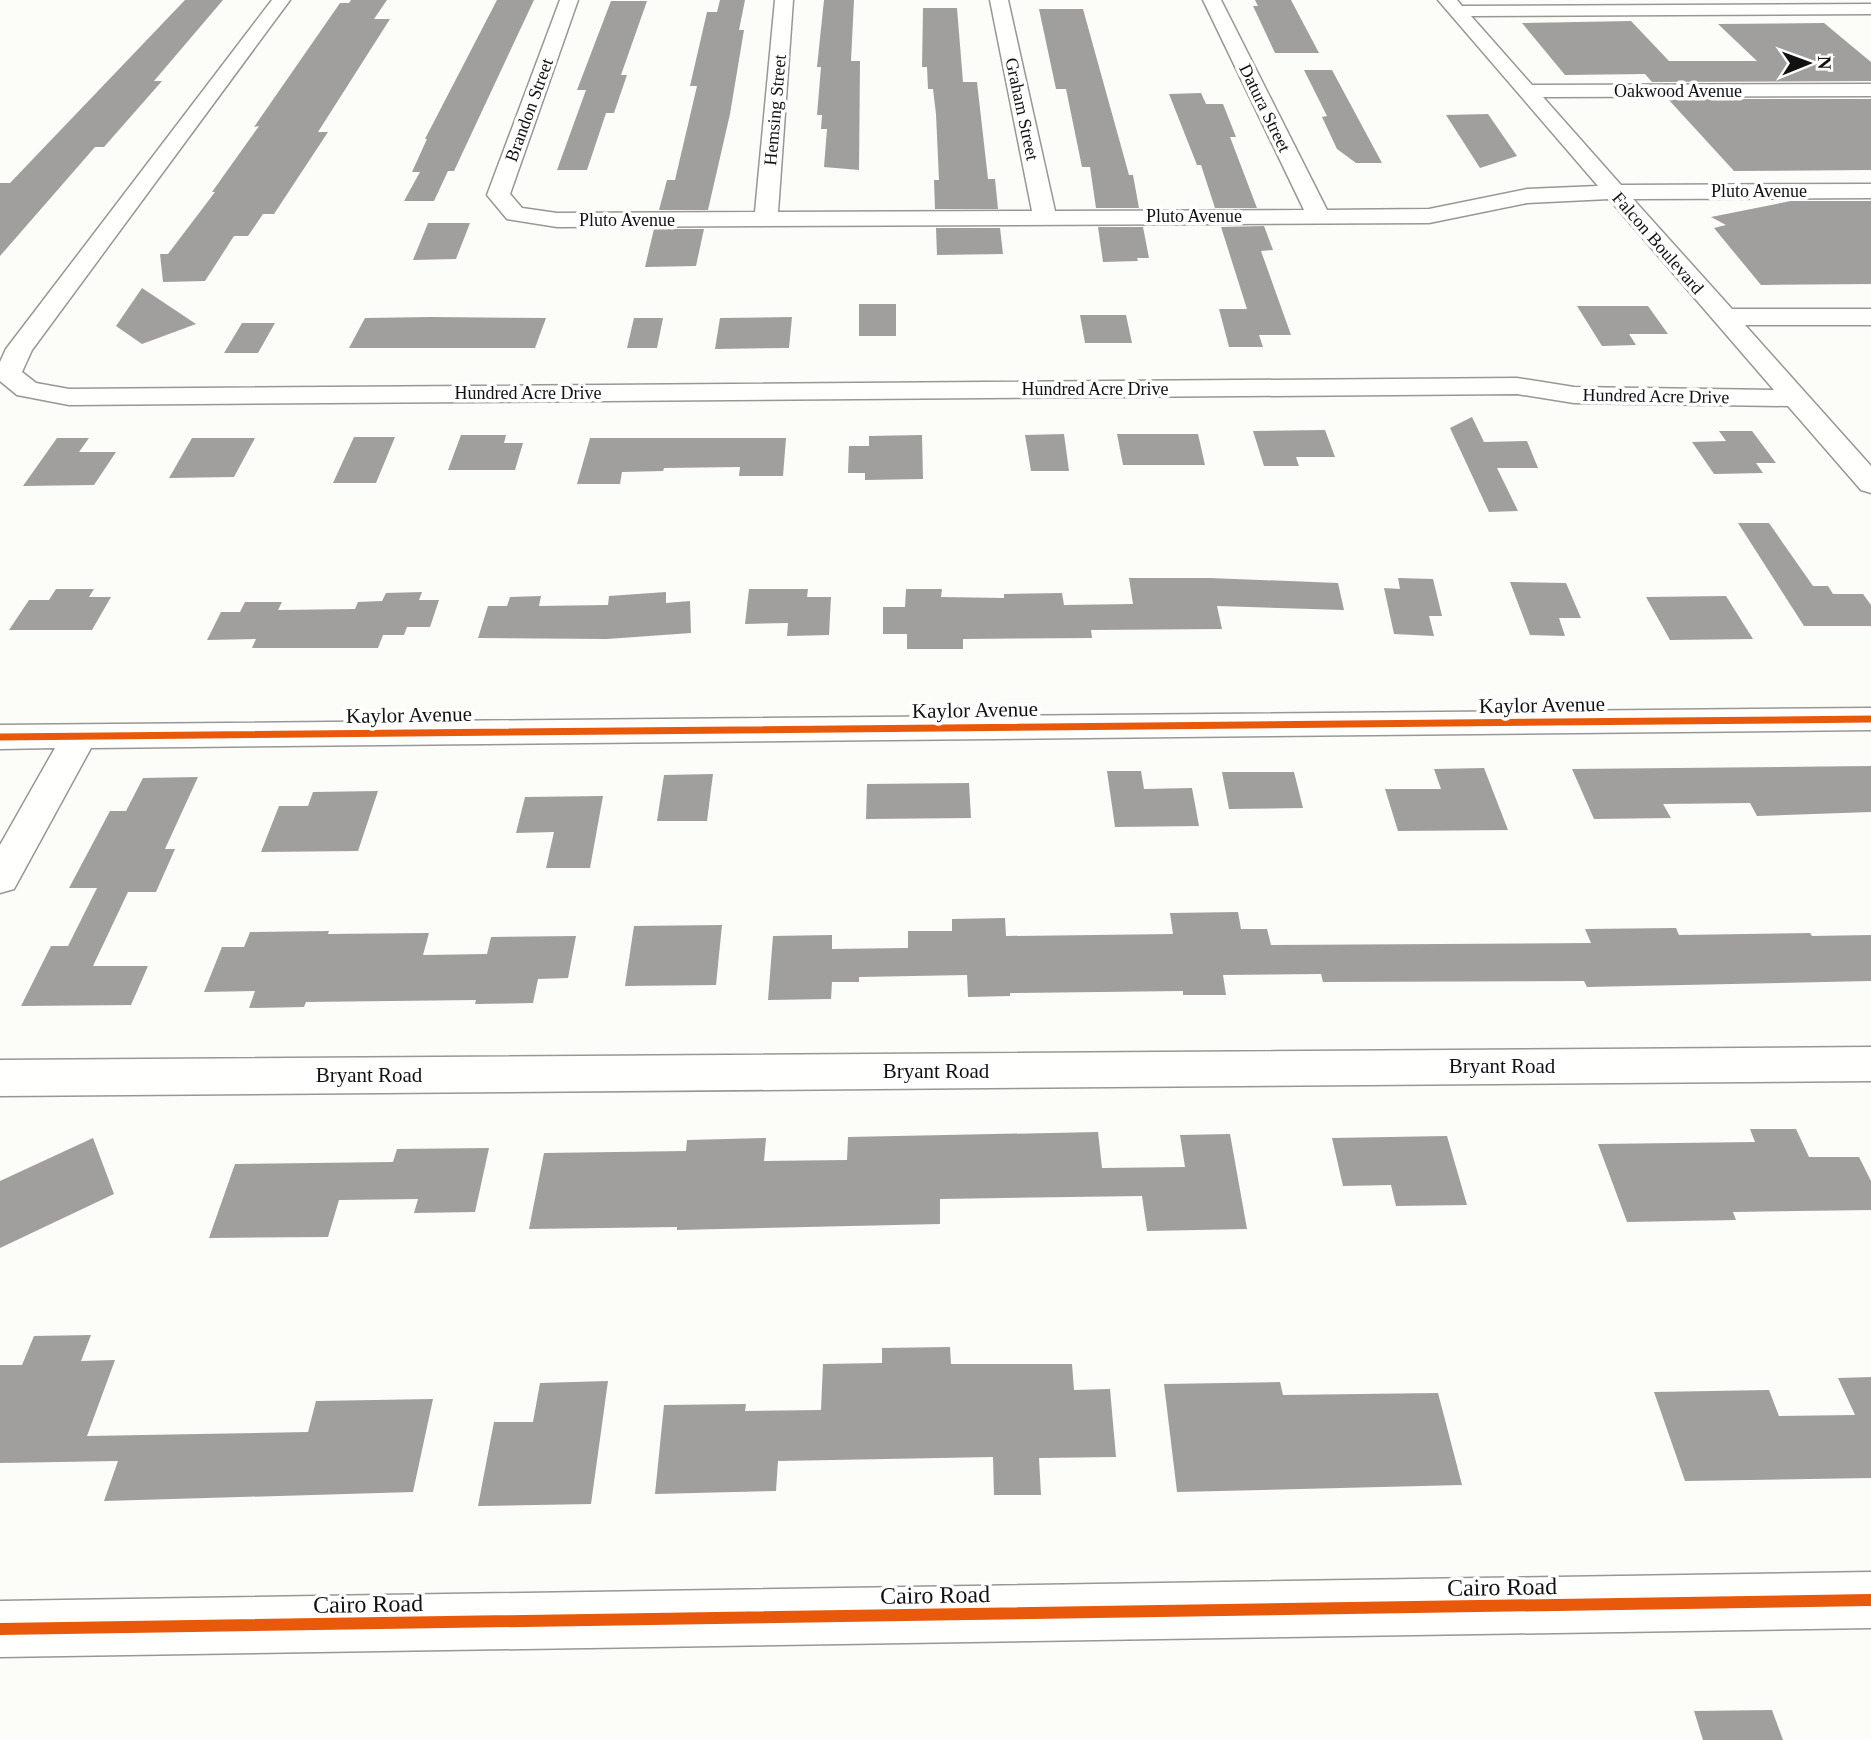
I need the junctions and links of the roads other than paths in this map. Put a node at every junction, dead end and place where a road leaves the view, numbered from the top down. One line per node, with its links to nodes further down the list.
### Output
1 (281, 0): 18 (street, Hundred Acre Drive)
2 (569, 0): 12 (street, Brandon Street)
3 (784, 0): 15 (street, Hemsing Street)
4 (999, 0): 14 (street, Graham Street)
5 (1212, 0): 13 (street, Datura Street)
6 (1452, 6): 7 (street); 9 (street, Falcon Boulevard)
7 (1871, 9)
8 (1871, 90): 9 (street, Oakwood Avenue)
9 (1528, 91): 11 (street, Falcon Boulevard)
10 (1871, 191): 11 (street, Pluto Avenue)
11 (1614, 192): 13 (street, Pluto Avenue); 16 (street, Falcon Boulevard)
12 (515, 214): 15 (street, Pluto Avenue)
13 (1318, 215): 14 (street, Pluto Avenue)
14 (1045, 217): 15 (street, Pluto Avenue)
15 (766, 219)
16 (1724, 317): 17 (street); 19 (street, Falcon Boulevard)
17 (1871, 317)
18 (4, 374): 20 (street, Hundred Acre Drive)
19 (1774, 375): 20 (street, Hundred Acre Drive); 21 (street, Falcon Boulevard)
20 (1517, 386): 21 (street, Hundred Acre Drive)
21 (1795, 398): 22 (street, Falcon Boulevard)
22 (1871, 484)
23 (1871, 719): 24 (street, Kaylor Avenue)
24 (80, 736): 25 (street, Kaylor Avenue); 26 (street)
25 (0, 737)
26 (0, 879)
27 (1871, 1063): 28 (street, Bryant Road)
28 (0, 1078)
29 (1871, 1600): 30 (street, Cairo Road)
30 (0, 1629)

